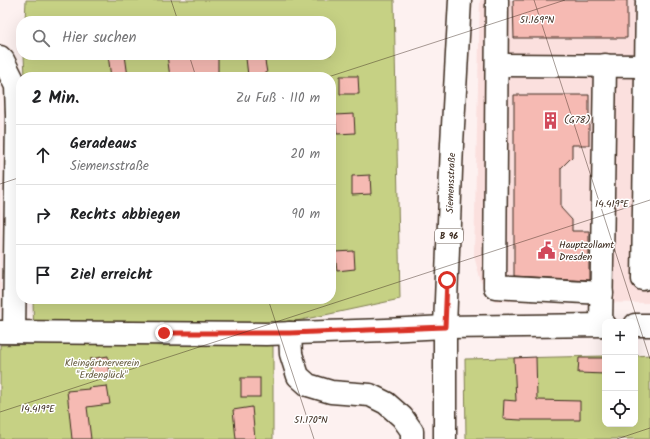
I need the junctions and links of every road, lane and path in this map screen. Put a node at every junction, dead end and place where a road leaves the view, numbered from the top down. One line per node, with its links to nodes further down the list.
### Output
1 (460, 0): 16 (street, Siemensstraße / B 96)
2 (497, 0): 5 (street)
3 (647, 0): 7 (street)
4 (0, 57): 8 (street)
5 (497, 65): 6 (street); 11 (street)
6 (605, 65): 7 (street); 11 (street)
7 (648, 66): 10 (street)
8 (16, 86)
9 (16, 138): 17 (street)
10 (642, 279)
11 (602, 293): 12 (street)
12 (603, 319)
13 (602, 325): 16 (street)
14 (638, 325): 15 (street)
15 (650, 325)
16 (445, 327): 18 (street); 20 (street, Siemensstraße / B 96)
17 (7, 332): 18 (street)
18 (290, 333): 19 (street)
19 (412, 439)
20 (445, 439)

